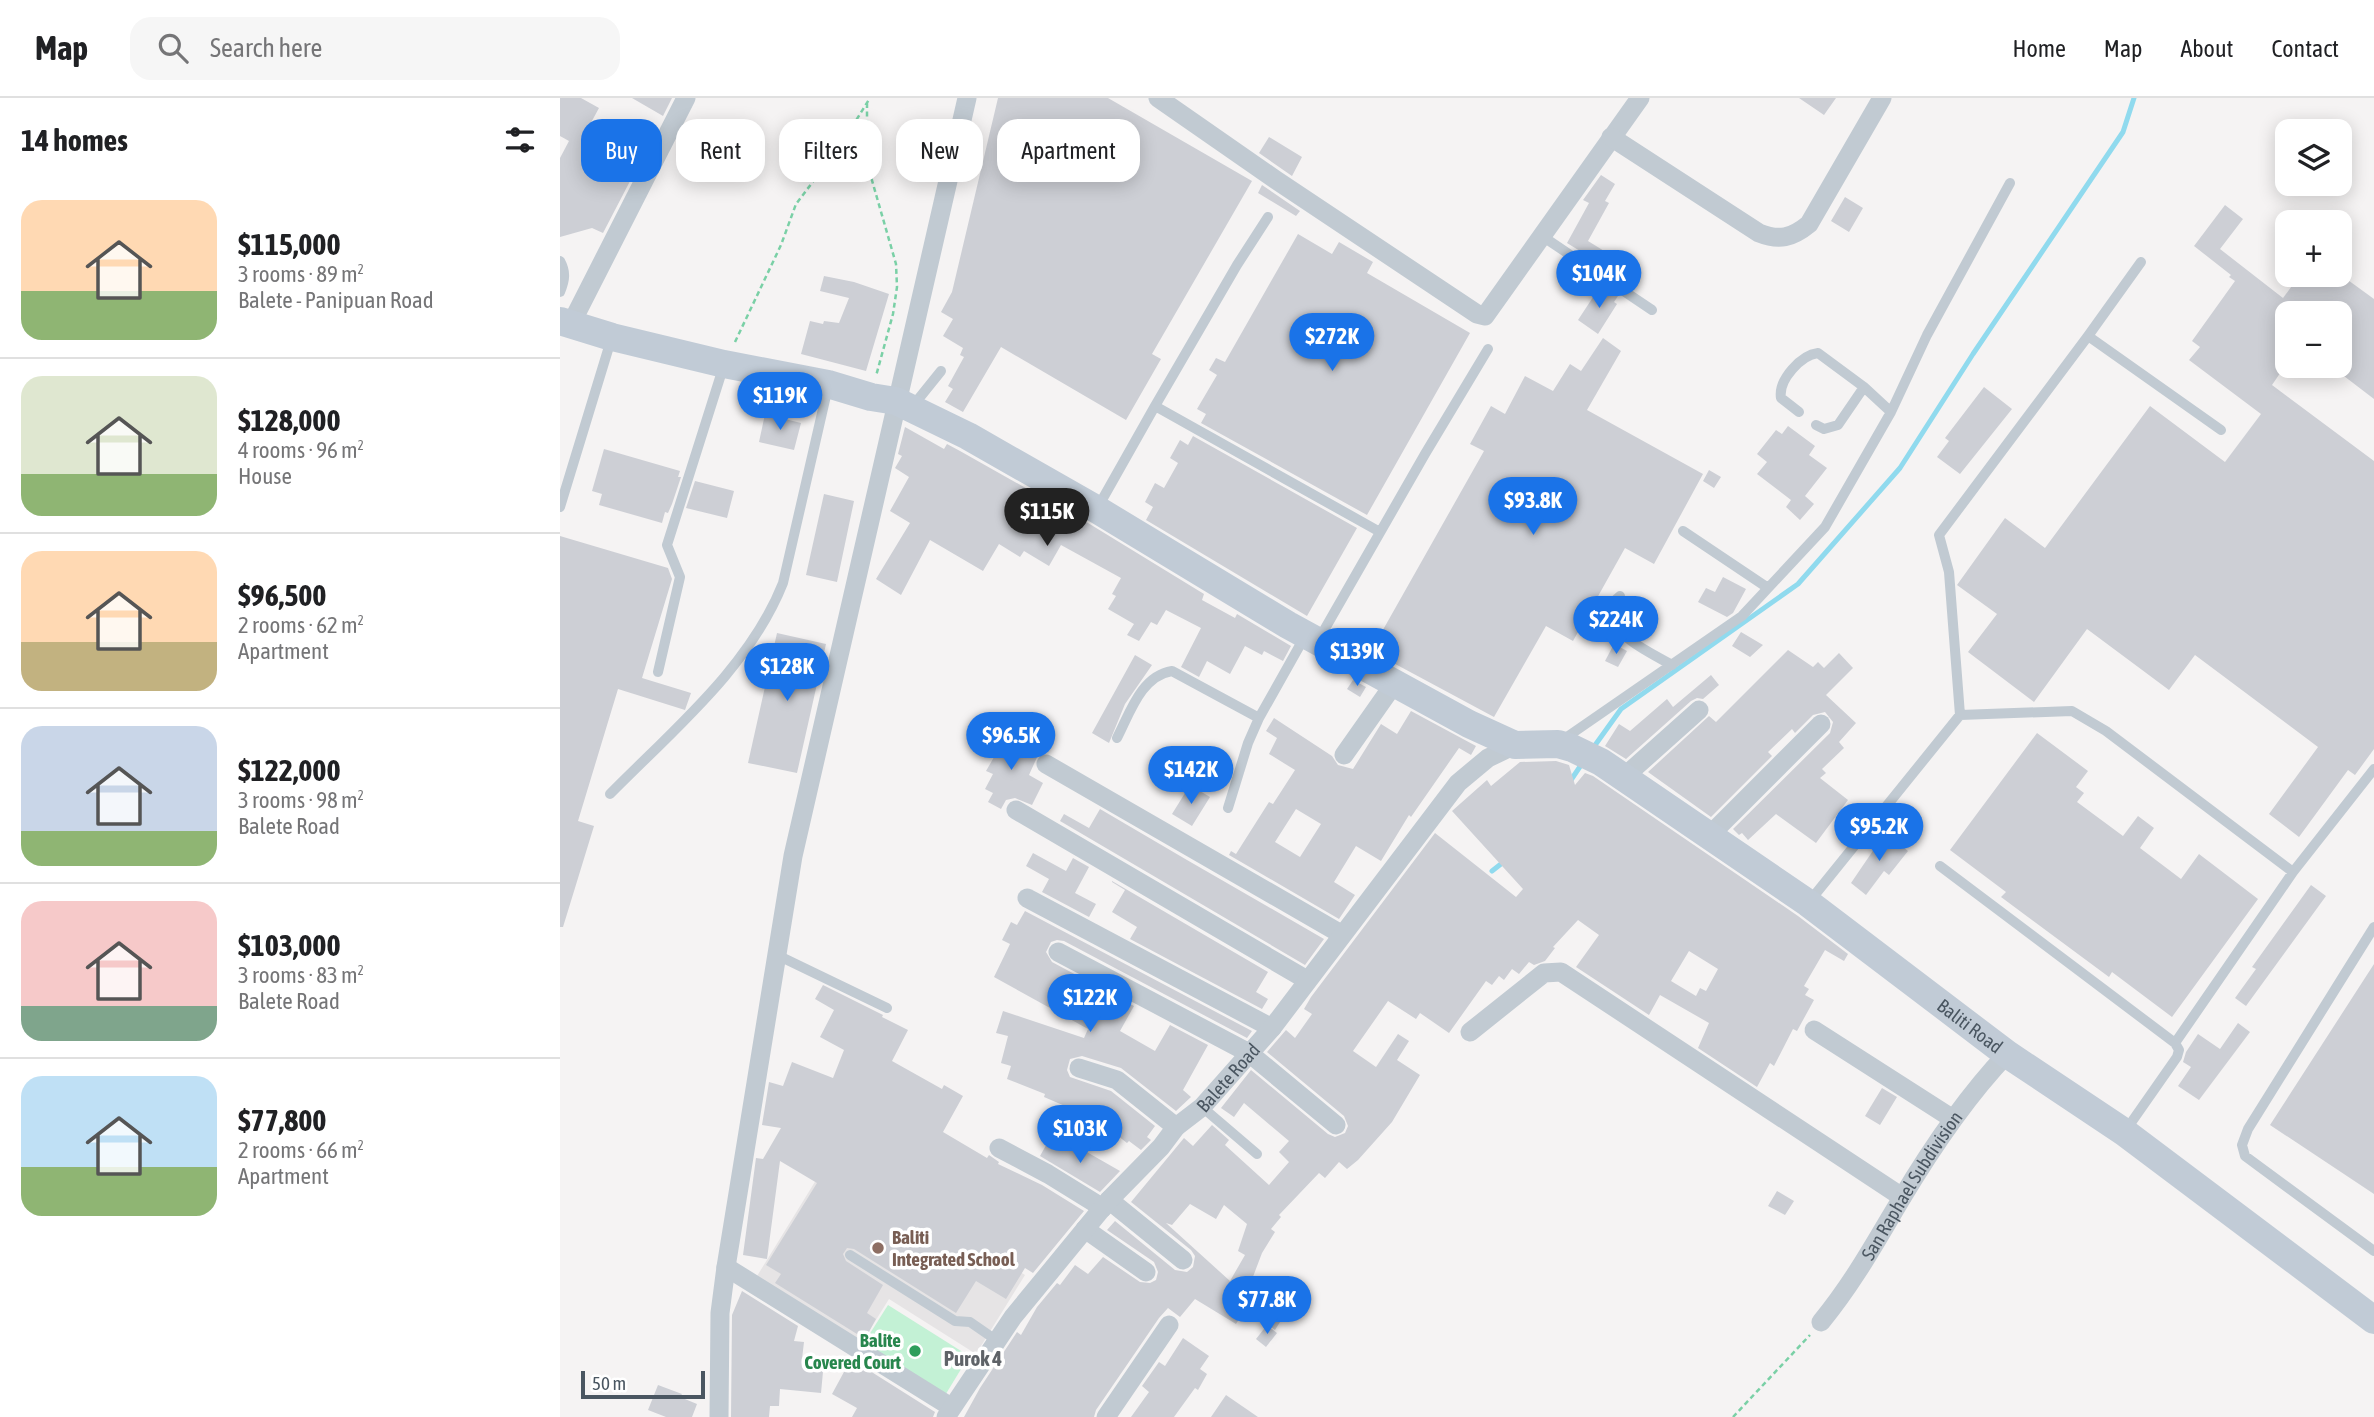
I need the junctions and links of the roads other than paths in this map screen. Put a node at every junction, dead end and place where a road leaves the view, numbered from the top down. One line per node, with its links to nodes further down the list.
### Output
1 (686, 98): 14 (street)
2 (967, 98): 22 (street)
3 (1158, 98): 9 (street)
4 (1640, 98): 6 (street)
5 (1882, 98): 6 (street)
6 (1611, 137): 9 (street)
7 (2010, 183): 25 (lane)
8 (1268, 217): 23 (lane)
9 (1542, 236): 13 (lane)
10 (560, 261): 12 (lane)
11 (2141, 262): 16 (lane)
12 (560, 292)
13 (1652, 310)
14 (565, 322): 15 (main road)
15 (612, 337): 18 (main road); 28 (lane)
16 (2088, 337): 27 (lane); 39 (lane)
17 (1488, 349): 31 (lane)
18 (724, 364): 20 (main road); 36 (lane)
19 (941, 371): 22 (lane)
20 (828, 384): 22 (main road); 49 (lane)
21 (1864, 387): 24 (lane); 25 (lane); 26 (lane)
22 (893, 402): 29 (main road); 60 (street)
23 (1155, 406): 29 (lane); 31 (lane)
24 (1799, 412)
25 (1891, 412): 32 (lane)
26 (1816, 425)
27 (2221, 430)
28 (560, 506)
29 (1097, 509): 34 (main road)
30 (1683, 531): 32 (lane)
31 (1380, 532): 34 (lane)
32 (1768, 588): 35 (lane)
33 (1620, 596): 35 (lane)
34 (1312, 638): 37 (main road); 40 (lane)
35 (1671, 666): 44 (lane)
36 (657, 672)
37 (1394, 684): 43 (main road); 45 (street)
38 (1699, 710): 47 (street)
39 (1960, 715): 54 (lane); 56 (lane)
40 (1259, 718): 42 (lane); 50 (lane)
41 (1821, 724): 52 (street)
42 (1117, 738)
43 (1515, 745): 44 (main road); 58 (street, Balete Road)
44 (1565, 746): 47 (main road, Baliti Road)
45 (1344, 755)
46 (1046, 764): 58 (street)
47 (1612, 769): 52 (main road, Baliti Road)
48 (2374, 769): 54 (lane)
49 (610, 794)
50 (1228, 808)
51 (1016, 810): 61 (street)
52 (1709, 836): 56 (main road, Baliti Road)
53 (1940, 866): 66 (lane)
54 (2293, 872): 66 (lane)
55 (1027, 898): 63 (street)
56 (1808, 903): 68 (main road, Baliti Road)
57 (2374, 927): 80 (lane)
58 (1341, 934): 61 (street, Balete Road)
59 (1058, 952): 67 (street)
60 (777, 955): 62 (lane); 83 (street)
61 (1307, 980): 63 (street, Balete Road)
62 (887, 1008)
63 (1272, 1028): 67 (street, Balete Road)
64 (1814, 1030): 71 (street)
65 (1470, 1032): 77 (street)
66 (2175, 1043): 74 (lane)
67 (1249, 1053): 70 (street, Balete Road); 72 (street)
68 (2007, 1054): 71 (street, San Raphael Subdivision); 74 (main road, Baliti Road)
69 (1080, 1068): 73 (street)
70 (1202, 1107): 73 (street, Balete Road); 76 (lane)
71 (1954, 1119): 77 (street, San Raphael Subdivision)
72 (1336, 1125)
73 (1176, 1127): 78 (street, Balete Road)
74 (2124, 1132): 85 (main road, Baliti Road)
75 (999, 1148): 78 (street)
76 (1257, 1154)
77 (1902, 1197): 86 (street, San Raphael Subdivision)
78 (1106, 1204): 79 (street, Balete Road); 82 (street)
79 (1085, 1229): 84 (street); 88 (street, Balete Road)
80 (2374, 1251)
81 (850, 1255): 88 (lane)
82 (1183, 1260)
83 (726, 1267): 89 (street); 90 (street)
84 (1146, 1272)
85 (2374, 1320)
86 (1821, 1322)
87 (1169, 1325): 91 (street)
88 (996, 1340): 89 (street, Balete Road)
89 (948, 1412)
90 (719, 1417)
91 (1106, 1417)

